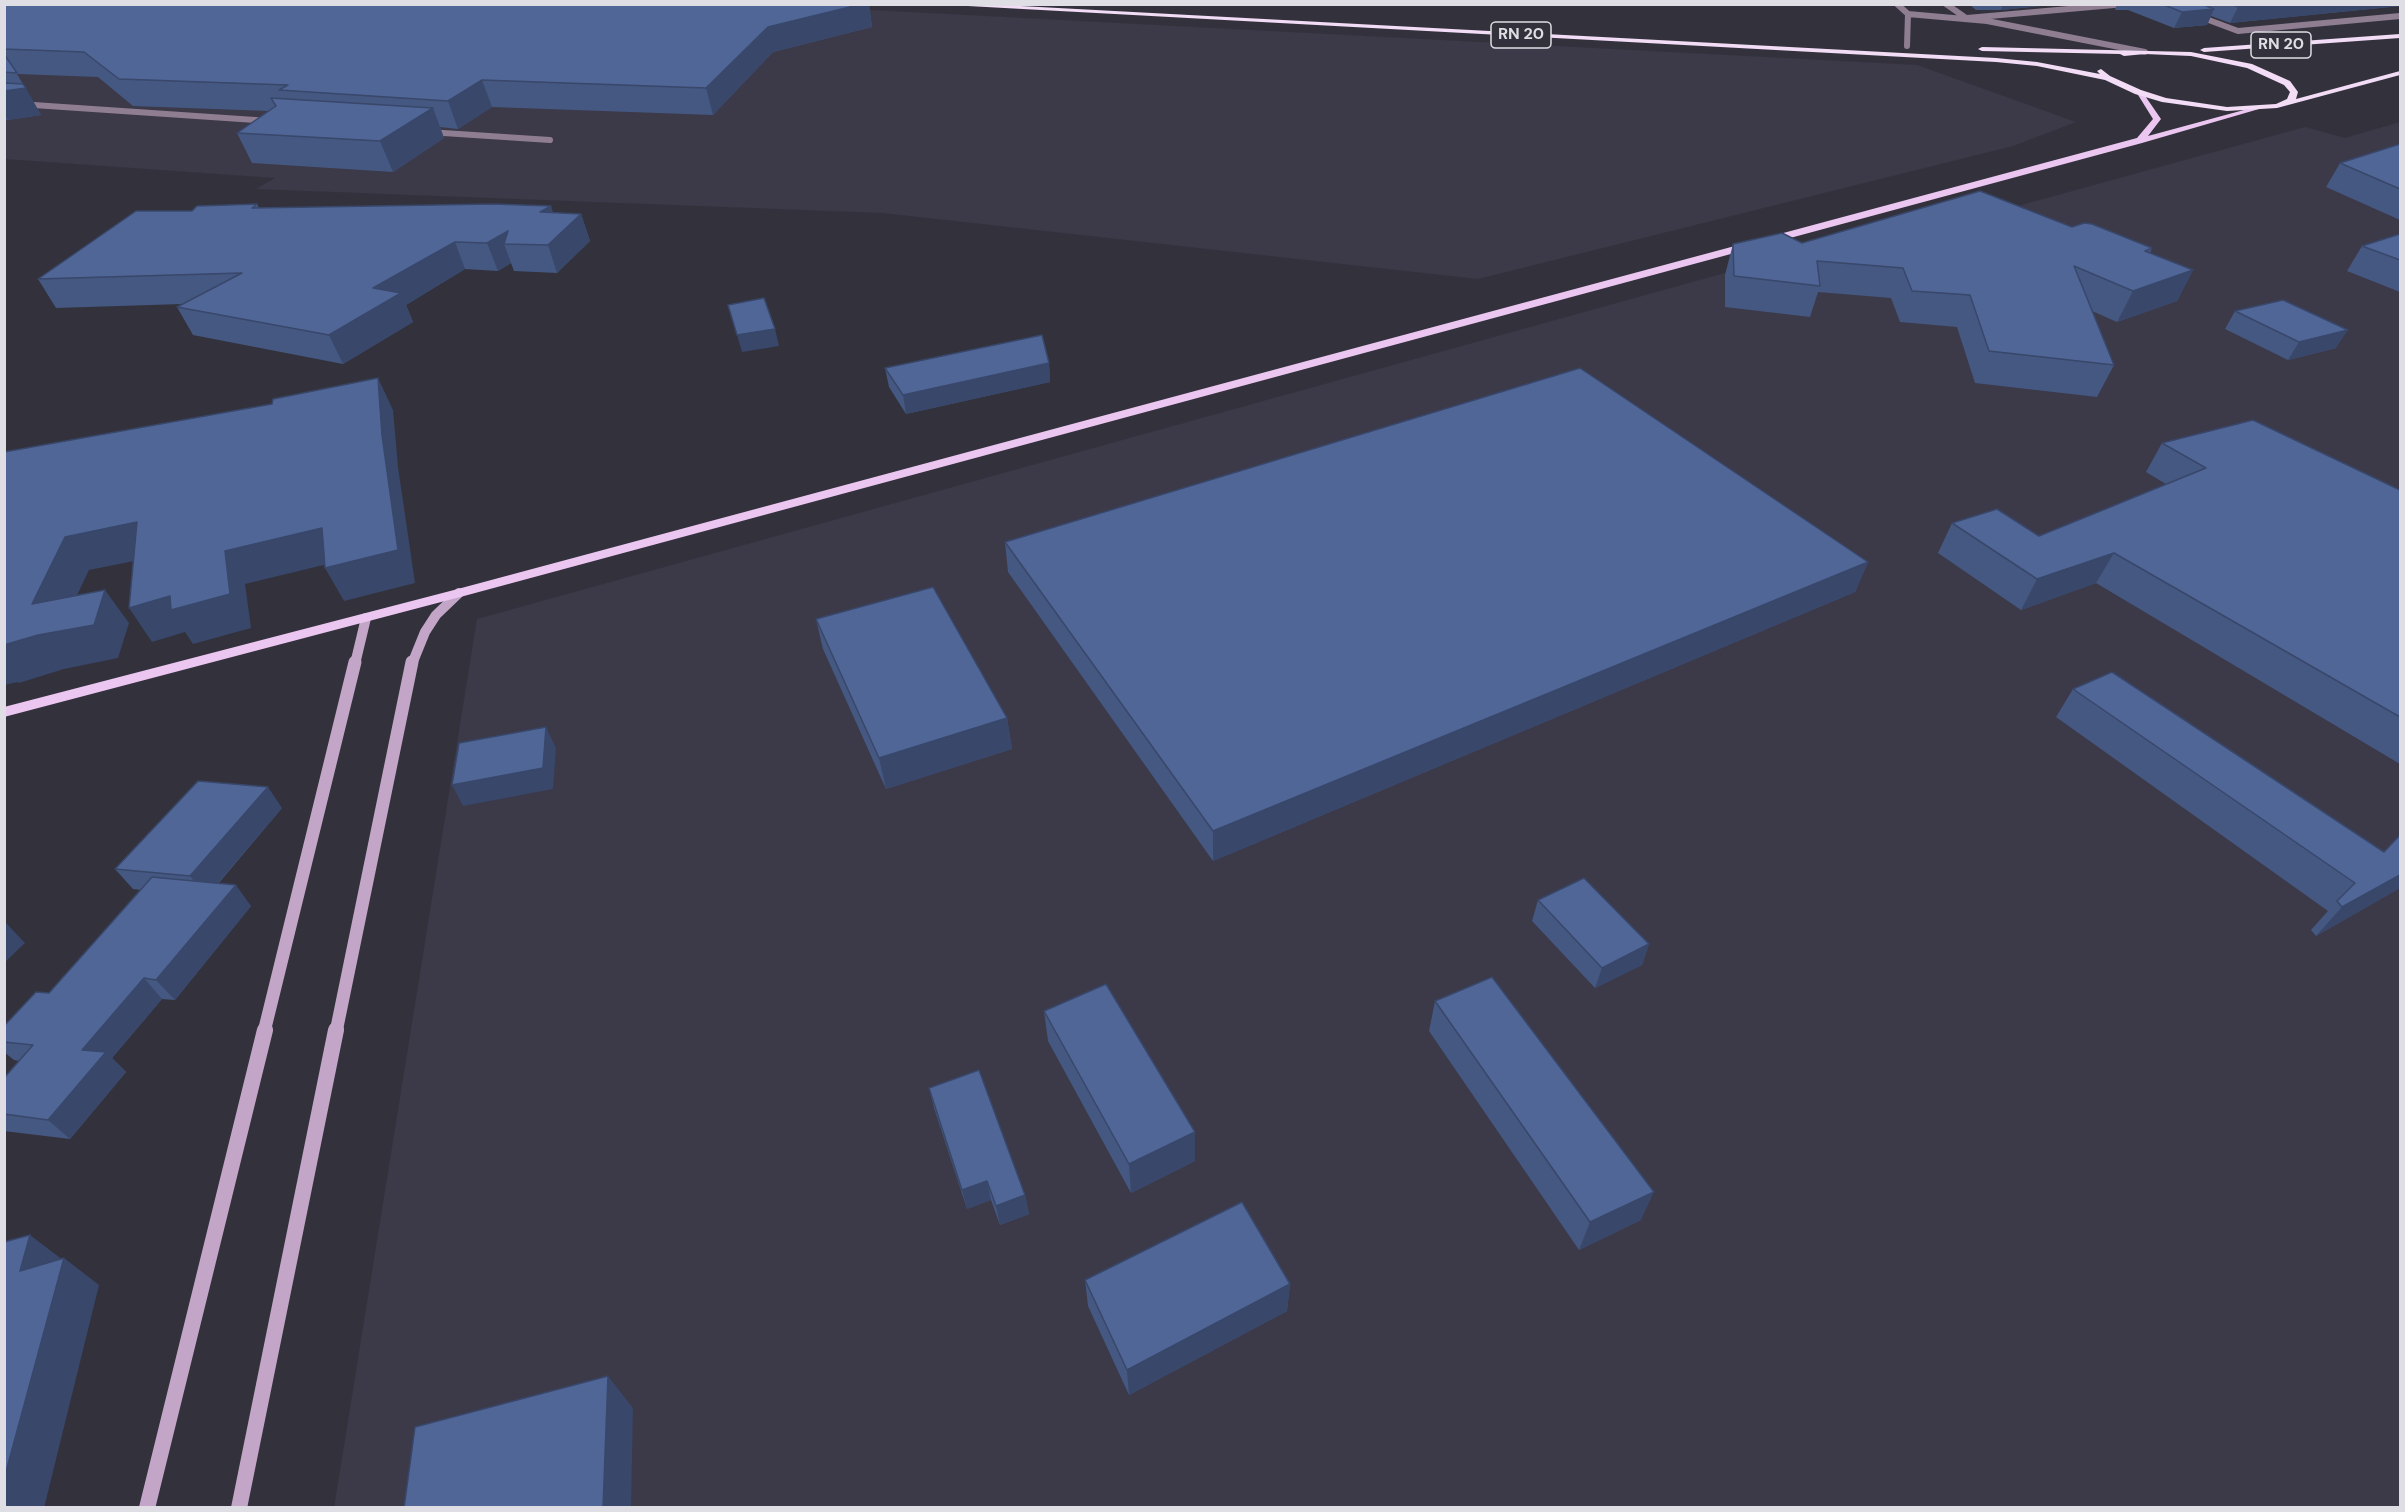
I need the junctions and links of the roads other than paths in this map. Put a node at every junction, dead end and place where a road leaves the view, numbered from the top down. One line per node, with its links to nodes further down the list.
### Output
1 (934, 4): 18 (highway, RN 20)
2 (1094, 4): 11 (highway, RN 20)
3 (1897, 4): 7 (street)
4 (1946, 4): 9 (street)
5 (2125, 4): 9 (street)
6 (2166, 4): 8 (street)
7 (1908, 14): 9 (street); 11 (street)
8 (2400, 16)
9 (1967, 18): 15 (street)
10 (2400, 36): 16 (highway, RN 20)
11 (1907, 46): 12 (highway, RN 20)
12 (1918, 46)
13 (1974, 48): 14 (highway)
14 (2134, 52): 15 (highway); 18 (highway)
15 (2145, 52): 16 (highway)
16 (2162, 52): 21 (highway)
17 (2400, 72): 21 (highway)
18 (2107, 78): 19 (highway)
19 (2138, 92): 22 (highway); 26 (main road)
20 (4, 103): 23 (street)
21 (2277, 106): 22 (highway)
22 (2255, 109): 26 (main road)
23 (277, 122)
24 (419, 131): 25 (street)
25 (550, 140)
26 (2139, 141): 27 (main road)
27 (459, 593): 28 (main road); 31 (main road)
28 (366, 618): 29 (main road); 30 (main road)
29 (4, 712)
30 (147, 1508)
31 (239, 1508)

